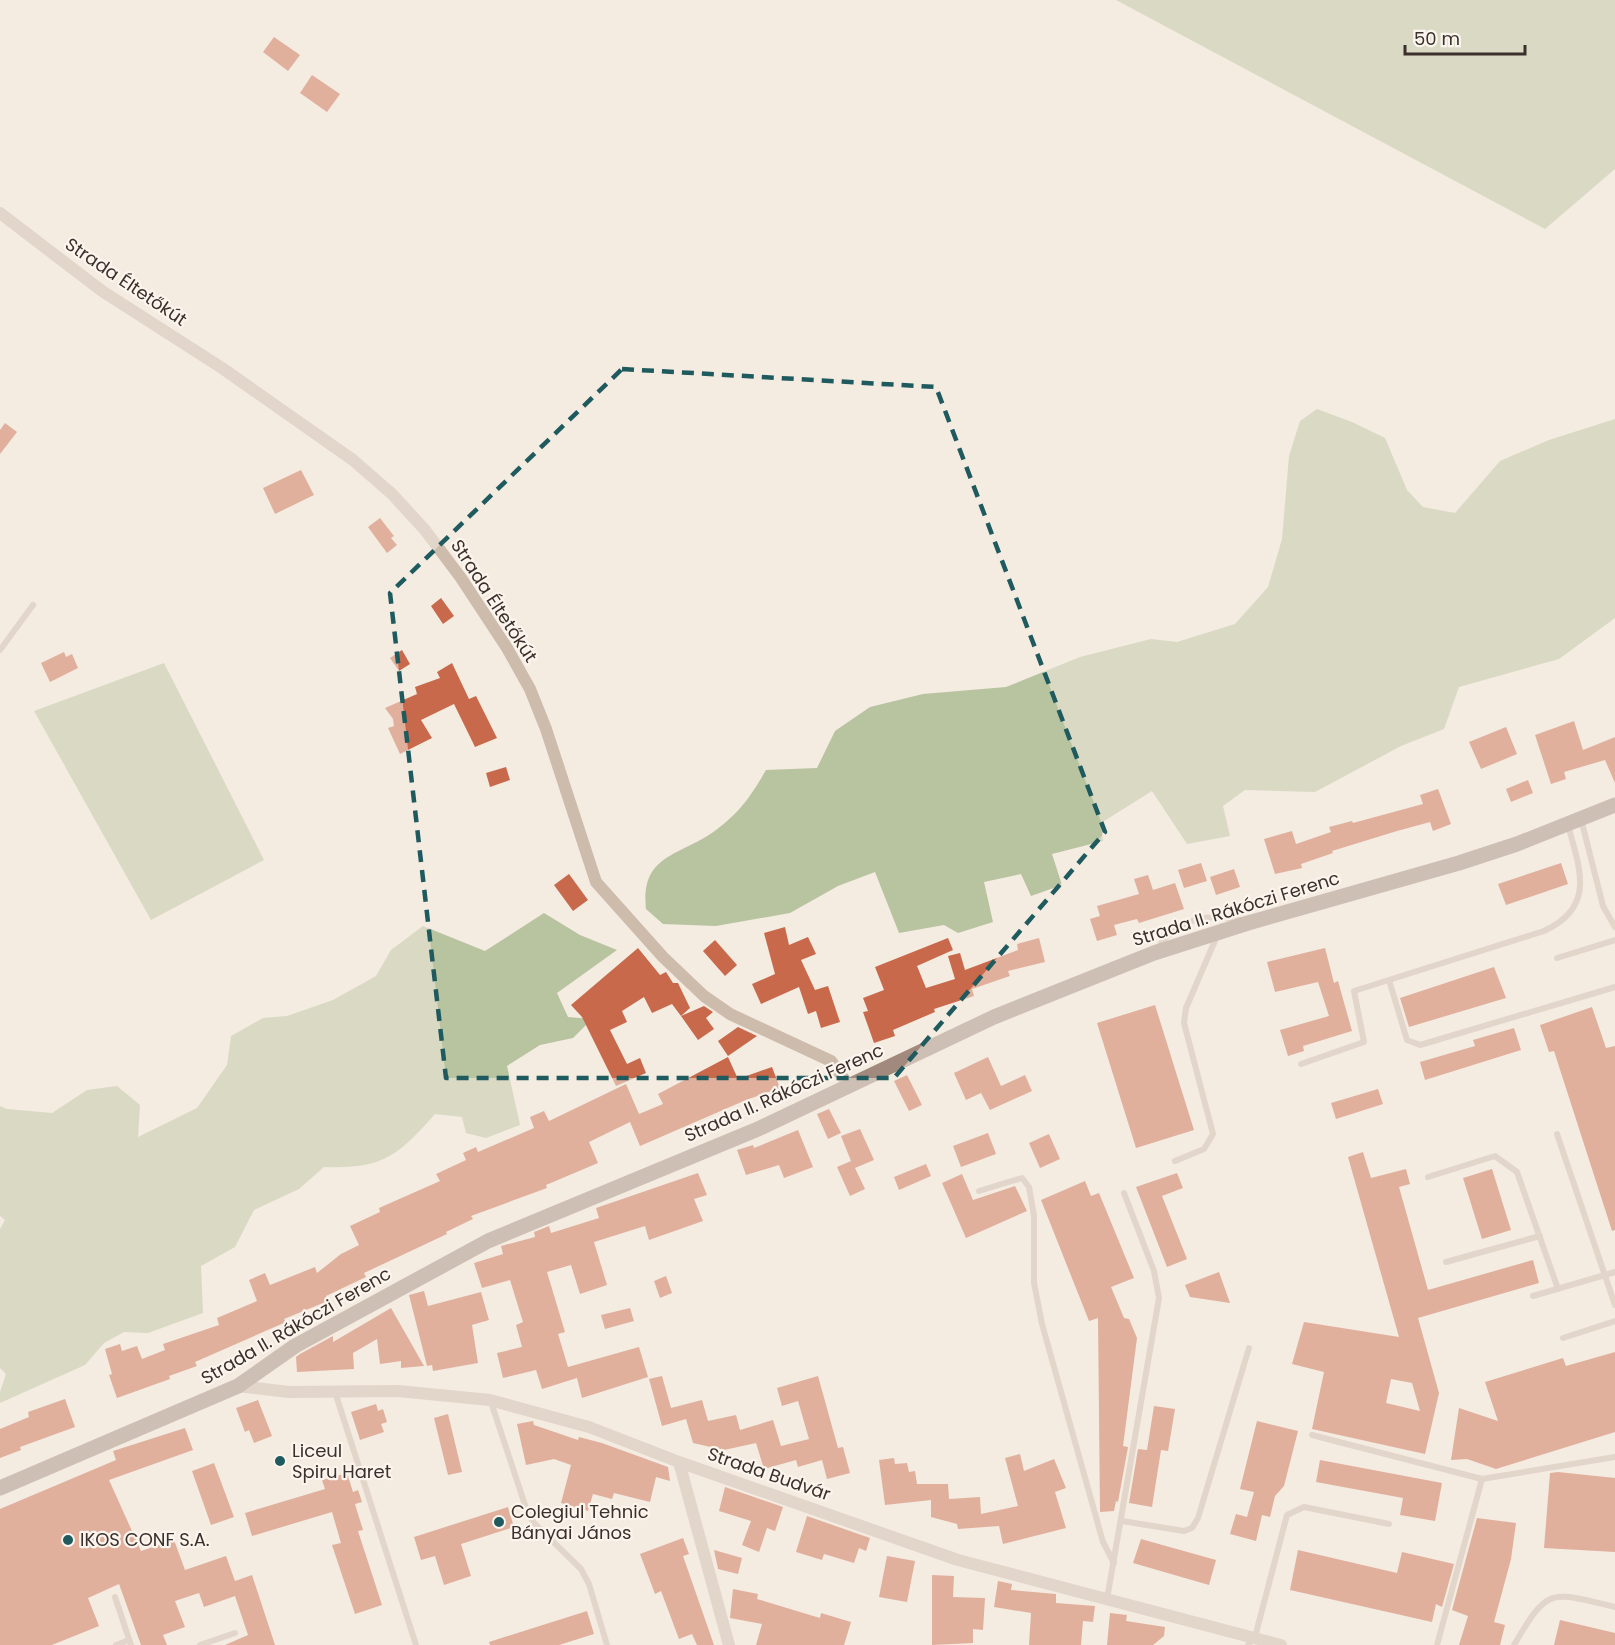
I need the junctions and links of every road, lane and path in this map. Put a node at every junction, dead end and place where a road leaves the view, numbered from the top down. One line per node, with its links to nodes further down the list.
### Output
1 (0, 213): 15 (street, Strada Éltetőkút)
2 (33, 605): 3 (lane)
3 (0, 650)
4 (1615, 805): 5 (main road, Strada II. Rákóczi Ferenc)
5 (1574, 821): 6 (main road, Strada II. Rákóczi Ferenc); 7 (lane); 12 (lane)
6 (1248, 923): 8 (main road, Strada II. Rákóczi Ferenc); 10 (lane)
7 (1615, 927)
8 (1218, 933): 10 (main road, Strada II. Rákóczi Ferenc); 17 (lane)
9 (1615, 940): 11 (lane)
10 (1154, 953): 15 (main road, Strada II. Rákóczi Ferenc)
11 (1557, 958)
12 (1389, 980): 13 (lane); 14 (lane)
13 (1615, 987)
14 (1301, 1064)
15 (849, 1086): 31 (main road, Strada II. Rákóczi Ferenc)
16 (1557, 1134): 24 (lane)
17 (1175, 1161)
18 (1428, 1177): 21 (lane)
19 (979, 1191): 41 (lane)
20 (1124, 1193): 39 (lane)
21 (1540, 1236): 22 (lane); 25 (lane)
22 (1446, 1262)
23 (1615, 1272): 24 (lane)
24 (1605, 1275): 25 (lane); 27 (lane)
25 (1558, 1288): 26 (lane)
26 (1533, 1296)
27 (1615, 1305)
28 (1615, 1321): 29 (lane)
29 (1563, 1338)
30 (1249, 1348): 39 (lane)
31 (238, 1386): 32 (street, Strada Budvár); 38 (main road, Strada II. Rákóczi Ferenc)
32 (336, 1392): 33 (street, Strada Budvár); 50 (lane)
33 (490, 1400): 36 (street, Strada Budvár); 51 (lane)
34 (1312, 1435): 37 (lane)
35 (1615, 1457): 37 (lane)
36 (679, 1462): 43 (street, Strada Budvár); 52 (street)
37 (1482, 1479): 54 (lane)
38 (0, 1488)
39 (1122, 1521): 41 (lane)
40 (1389, 1524): 46 (lane)
41 (1114, 1563): 43 (lane)
42 (115, 1597): 47 (lane)
43 (1107, 1599): 46 (street, Strada Budvár)
44 (1615, 1607): 55 (lane)
45 (235, 1633): 49 (lane)
46 (1252, 1641): 53 (street, Strada Budvár)
47 (130, 1642): 48 (lane)
48 (116, 1645)
49 (201, 1645)
50 (416, 1645)
51 (607, 1645)
52 (729, 1645)
53 (1281, 1645)
54 (1437, 1645)
55 (1514, 1645)

